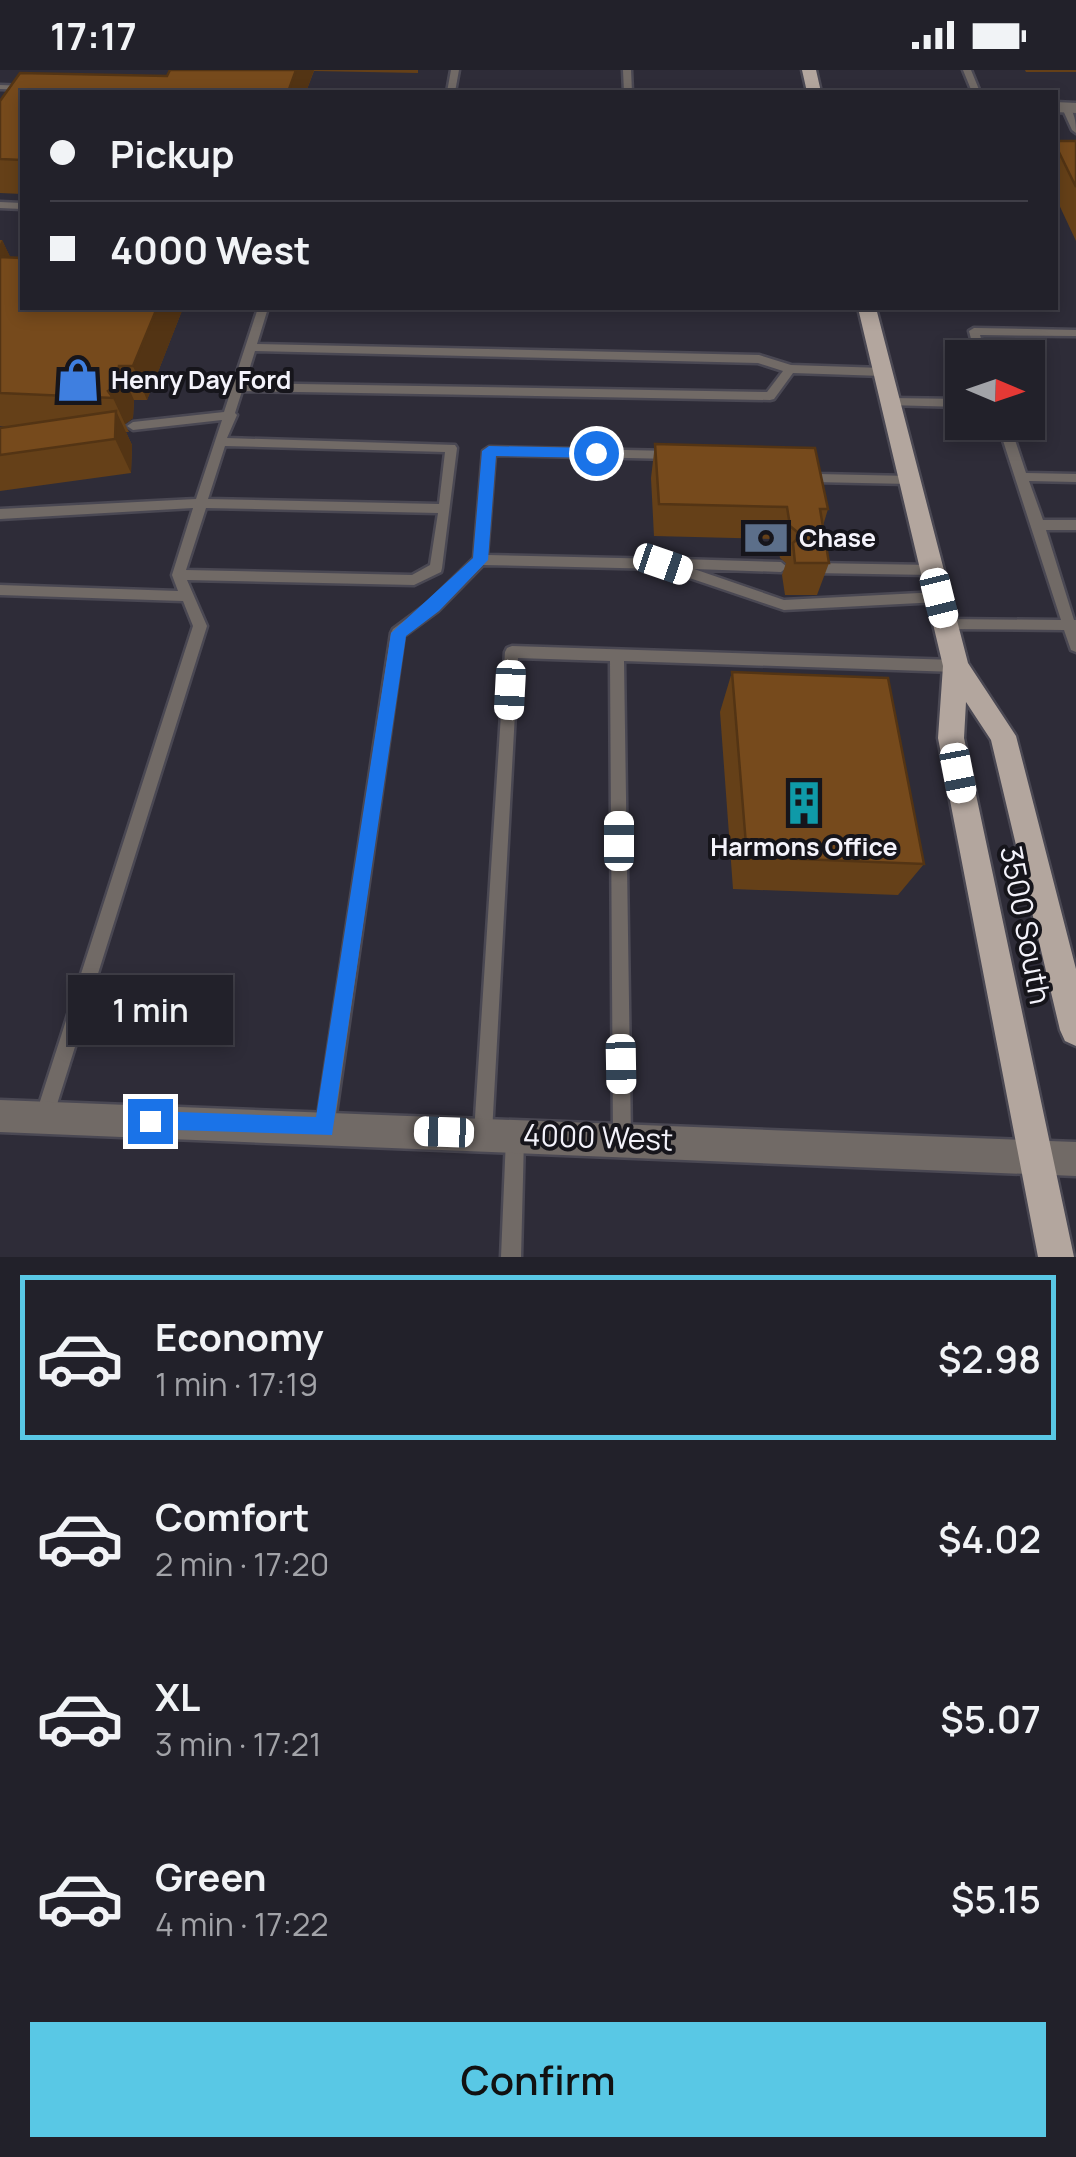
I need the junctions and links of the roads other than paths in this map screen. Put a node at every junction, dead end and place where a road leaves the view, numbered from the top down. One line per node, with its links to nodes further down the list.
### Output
1 (0, 87): 2 (lane)
2 (33, 88)
3 (1066, 108): 4 (lane)
4 (1076, 130)
5 (262, 310): 9 (lane)
6 (868, 310): 11 (main road, 3500 South)
7 (1076, 333): 8 (lane)
8 (977, 340)
9 (251, 347): 10 (lane); 12 (lane)
10 (790, 370): 11 (lane); 12 (lane)
11 (883, 372): 13 (main road, 3500 South)
12 (239, 387): 15 (lane)
13 (891, 402): 14 (lane); 23 (main road, 3500 South)
14 (945, 403)
15 (231, 415): 16 (lane); 18 (lane)
16 (132, 426)
17 (1009, 440): 21 (lane)
18 (223, 442): 24 (lane); 25 (lane)
19 (696, 455): 29 (lane)
20 (809, 457): 23 (lane)
21 (1021, 478): 22 (lane); 27 (lane)
22 (1076, 478)
23 (910, 480): 33 (main road, 3500 South)
24 (200, 503): 25 (lane); 26 (lane); 34 (lane)
25 (444, 508): 34 (lane)
26 (0, 514)
27 (1038, 524): 28 (lane); 39 (lane)
28 (1076, 525)
29 (480, 560): 30 (lane); 46 (lane)
30 (663, 564): 31 (lane); 37 (lane)
31 (781, 567)
32 (813, 568): 33 (lane)
33 (932, 570): 37 (main road, 3500 South)
34 (178, 575): 36 (lane)
35 (0, 590): 36 (lane)
36 (187, 596): 45 (lane)
37 (939, 598): 38 (main road, 3500 South)
38 (945, 624): 39 (lane); 42 (main road, 3500 South)
39 (1073, 625): 40 (lane)
40 (1076, 646)
41 (617, 656): 42 (lane); 47 (lane); 48 (lane)
42 (956, 666): 43 (main road, 3500 South); 49 (main road, 3500 South)
43 (1076, 1030)
44 (0, 1116): 45 (street, 4000 West)
45 (44, 1118): 46 (street, 4000 West)
46 (324, 1128): 47 (street, 4000 West)
47 (499, 1134): 48 (street, 4000 West); 51 (lane)
48 (622, 1138): 49 (street, 4000 West)
49 (1033, 1156): 50 (street, 4000 West); 52 (main road, 3500 South)
50 (1076, 1159)
51 (511, 1257)
52 (1056, 1257)

